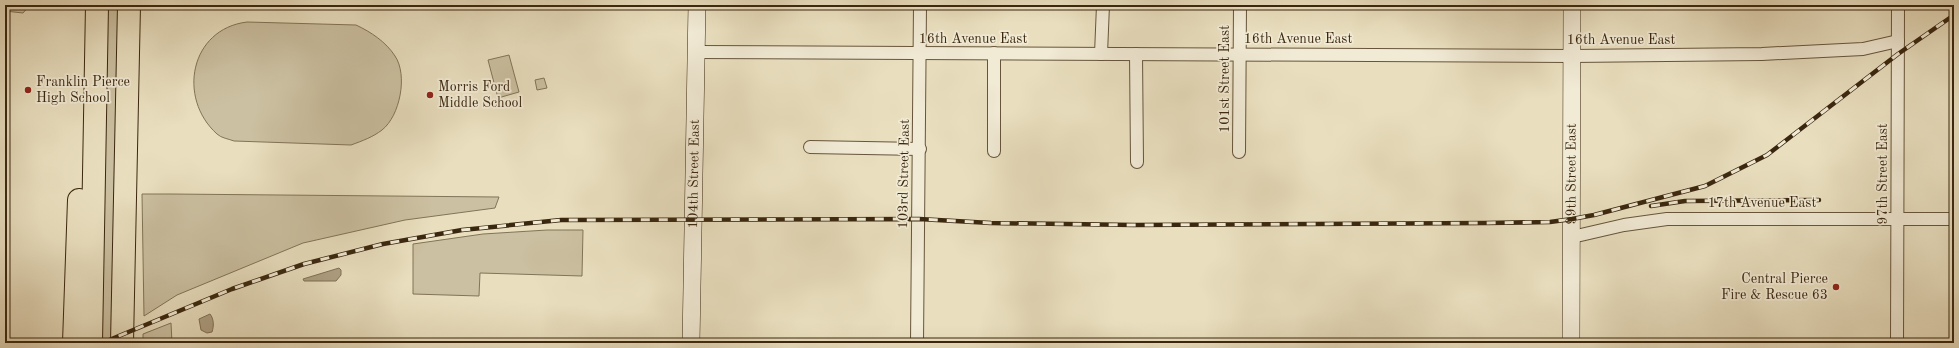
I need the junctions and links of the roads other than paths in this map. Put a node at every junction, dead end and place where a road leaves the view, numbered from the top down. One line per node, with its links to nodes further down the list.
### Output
1 (97, 5): 10 (highway)
2 (129, 5): 11 (highway)
3 (697, 5): 12 (street, 104th Street East)
4 (920, 5): 14 (street, 103rd Street East)
5 (1103, 5): 15 (street)
6 (1240, 5): 17 (street, 101st Street East)
7 (1572, 5): 18 (street, 99th Street East)
8 (1898, 5): 9 (street, 97th Street East)
9 (1898, 41): 18 (street, 16th Avenue East); 24 (street, 97th Street East)
10 (97, 52): 27 (highway); 28 (highway)
11 (128, 52): 29 (highway); 30 (highway)
12 (696, 52): 14 (street, 16th Avenue East); 31 (street, 104th Street East)
13 (994, 53): 14 (street, 16th Avenue East); 15 (street, 16th Avenue East); 21 (street)
14 (920, 54): 20 (street, 103rd Street East)
15 (1101, 54): 16 (street, 16th Avenue East)
16 (1136, 54): 17 (street, 16th Avenue East); 23 (street)
17 (1240, 54): 18 (street, 16th Avenue East); 22 (street, 101st Street East)
18 (1572, 56): 26 (street, 99th Street East)
19 (810, 147): 20 (street)
20 (920, 148): 32 (street, 103rd Street East)
21 (994, 151)
22 (1239, 152)
23 (1137, 162)
24 (1897, 219): 25 (street, 17th Avenue East); 26 (street, 17th Avenue East); 34 (street, 97th Street East)
25 (1954, 219)
26 (1572, 237): 33 (street, 99th Street East)
27 (74, 343)
28 (91, 343)
29 (122, 343)
30 (134, 343)
31 (691, 343)
32 (917, 343)
33 (1572, 343)
34 (1897, 343)

